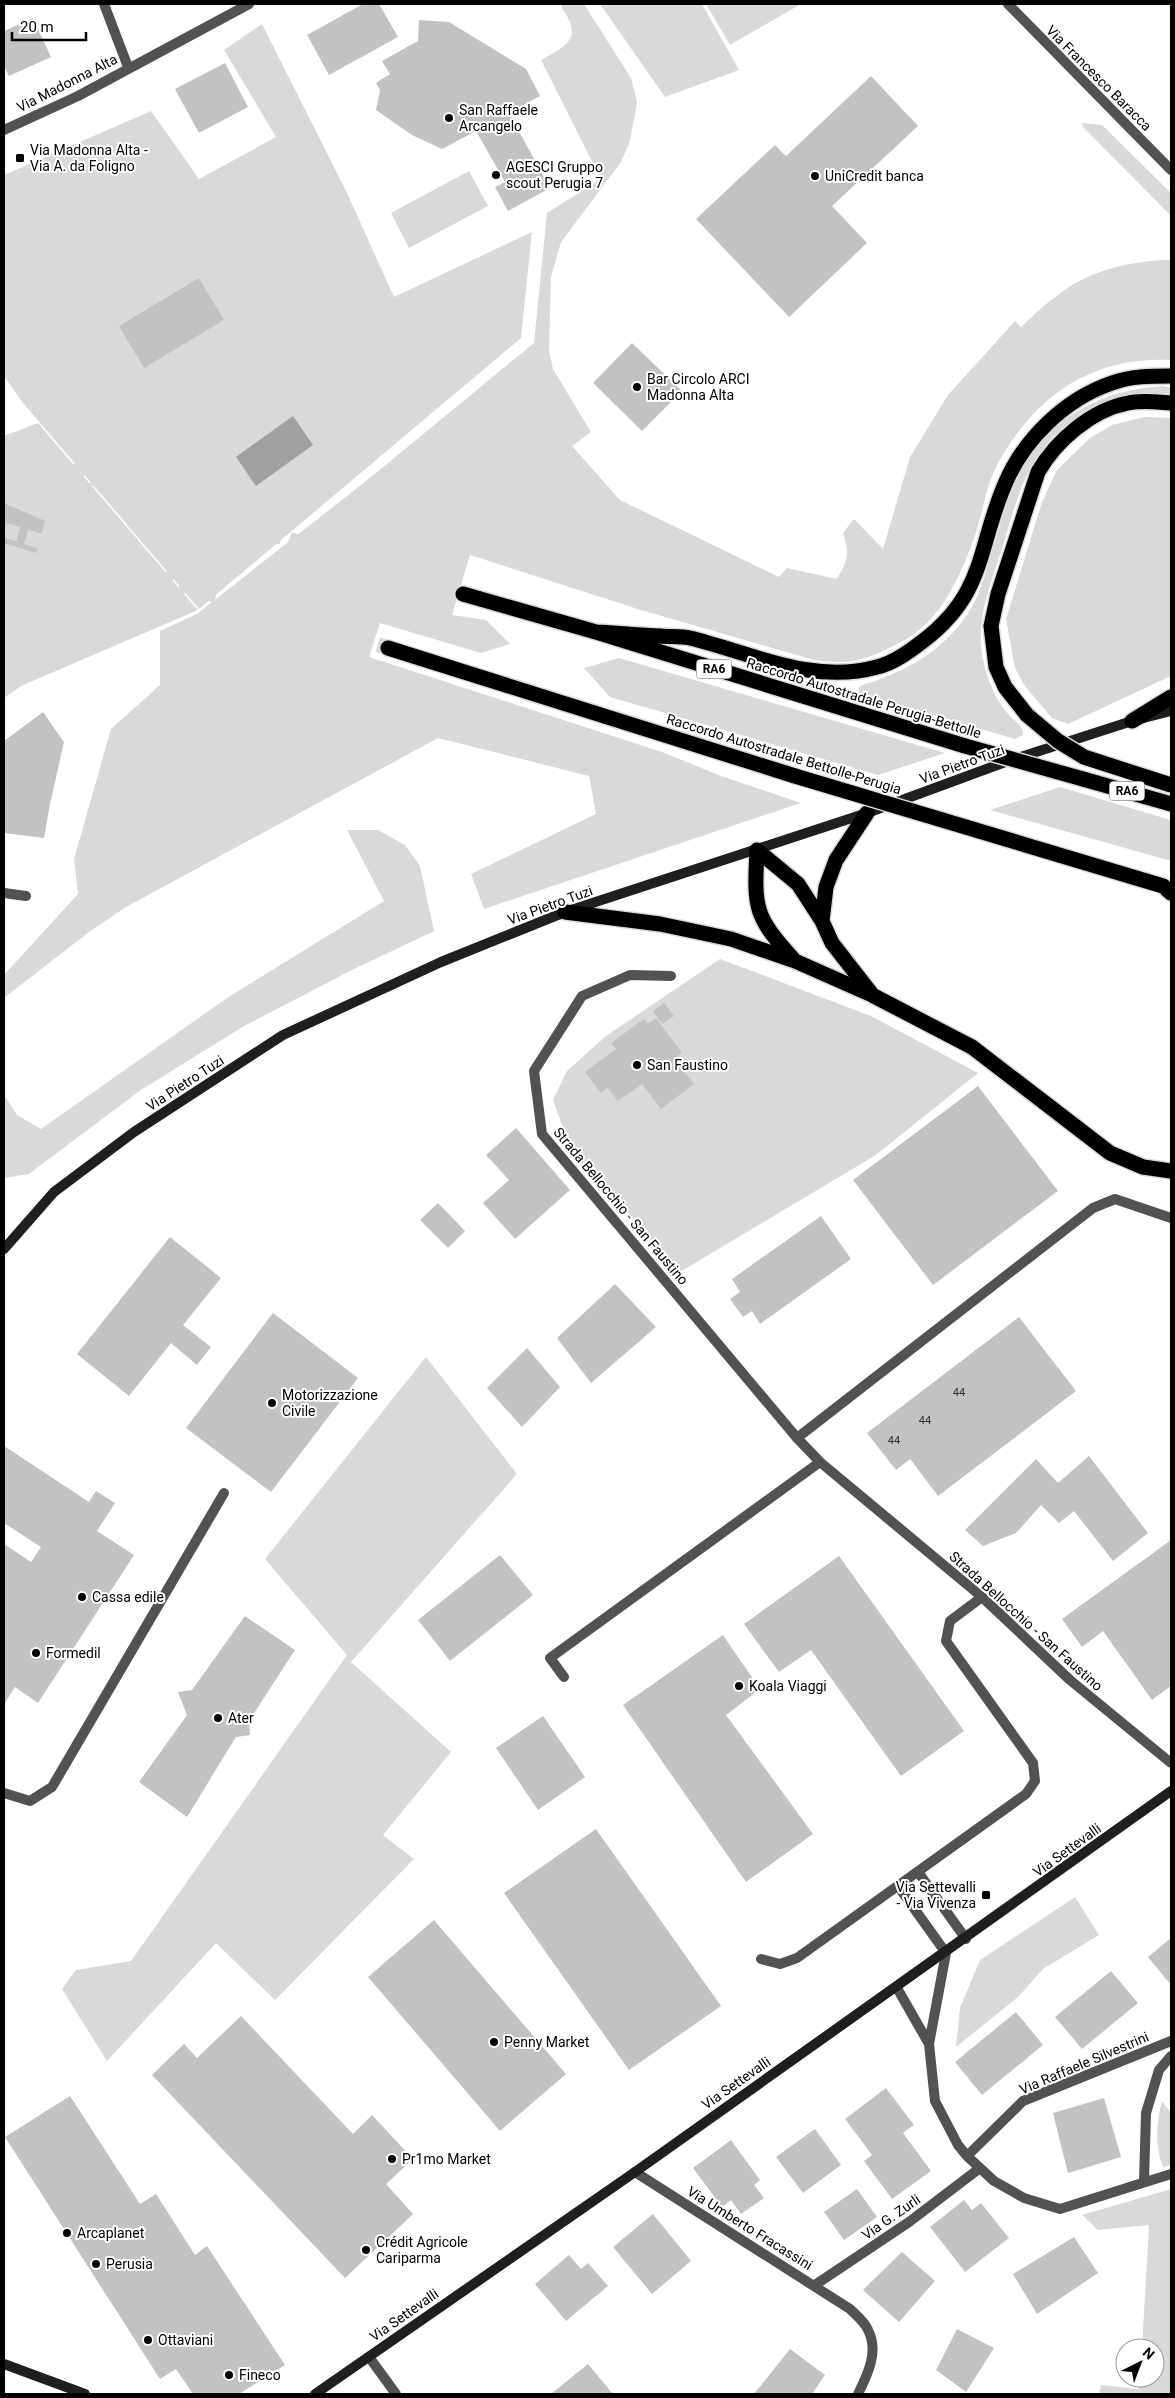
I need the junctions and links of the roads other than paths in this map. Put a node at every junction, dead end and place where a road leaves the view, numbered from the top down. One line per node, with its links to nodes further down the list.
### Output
1 (104, 4): 4 (street)
2 (249, 4): 4 (street, Via Madonna Alta)
3 (1008, 4): 6 (street, Via Francesco Baracca)
4 (128, 67): 5 (street, Via Madonna Alta)
5 (4, 130)
6 (1171, 170)
7 (1171, 376): 10 (highway)
8 (1171, 403): 15 (highway, bridge)
9 (463, 594): 10 (highway, Raccordo Autostradale Perugia-Bettolle / RA6)
10 (596, 632): 16 (highway, Raccordo Autostradale Perugia-Bettolle / RA6, bridge)
11 (388, 648): 19 (highway, Raccordo Autostradale Bettolle-Perugia, bridge)
12 (1171, 697): 14 (highway)
13 (1171, 711): 14 (main road, Via Pietro Tuzi)
14 (1132, 721): 17 (main road, Via Pietro Tuzi)
15 (1171, 784)
16 (1171, 804)
17 (867, 814): 18 (main road, Via Pietro Tuzi); 23 (highway)
18 (757, 850): 22 (main road, Via Pietro Tuzi); 23 (highway); 24 (highway)
19 (1168, 889)
20 (4, 894): 21 (street)
21 (26, 896)
22 (566, 912): 24 (highway); 29 (main road, Via Pietro Tuzi)
23 (822, 920): 26 (highway)
24 (795, 961): 26 (highway)
25 (671, 976): 30 (street, Strada Bellocchio - San Faustino)
26 (872, 994): 27 (highway)
27 (1171, 1171)
28 (1171, 1218): 30 (street)
29 (4, 1249)
30 (797, 1438): 31 (street, Strada Bellocchio - San Faustino)
31 (820, 1462): 33 (street, Strada Bellocchio - San Faustino); 34 (street)
32 (224, 1493): 37 (street)
33 (982, 1597): 35 (street, Strada Bellocchio - San Faustino); 38 (street)
34 (564, 1678)
35 (1171, 1763)
36 (1171, 1791): 40 (main road, Via Settevalli)
37 (4, 1793)
38 (918, 1872): 39 (street); 40 (street)
39 (898, 1886): 41 (street); 42 (street)
40 (966, 1938): 41 (main road, Via Settevalli)
41 (946, 1953): 43 (main road, Via Settevalli); 45 (street)
42 (761, 1959)
43 (896, 1988): 45 (street); 49 (main road, Via Settevalli)
44 (1171, 2041): 47 (street, Via Raffaele Silvestrini)
45 (929, 2044): 47 (street)
46 (1171, 2056): 51 (street)
47 (967, 2156): 48 (street)
48 (980, 2168): 51 (street); 52 (street, Via G. Zurli)
49 (635, 2172): 52 (street, Via Umberto Fracassini); 53 (main road, Via Settevalli)
50 (1171, 2174): 51 (street)
51 (1144, 2181)
52 (815, 2286): 58 (street, Via Umberto Fracassini)
53 (369, 2357): 56 (main road, Via Settevalli); 57 (street)
54 (4, 2364): 55 (main road)
55 (85, 2394)
56 (315, 2394)
57 (396, 2394)
58 (858, 2394)

